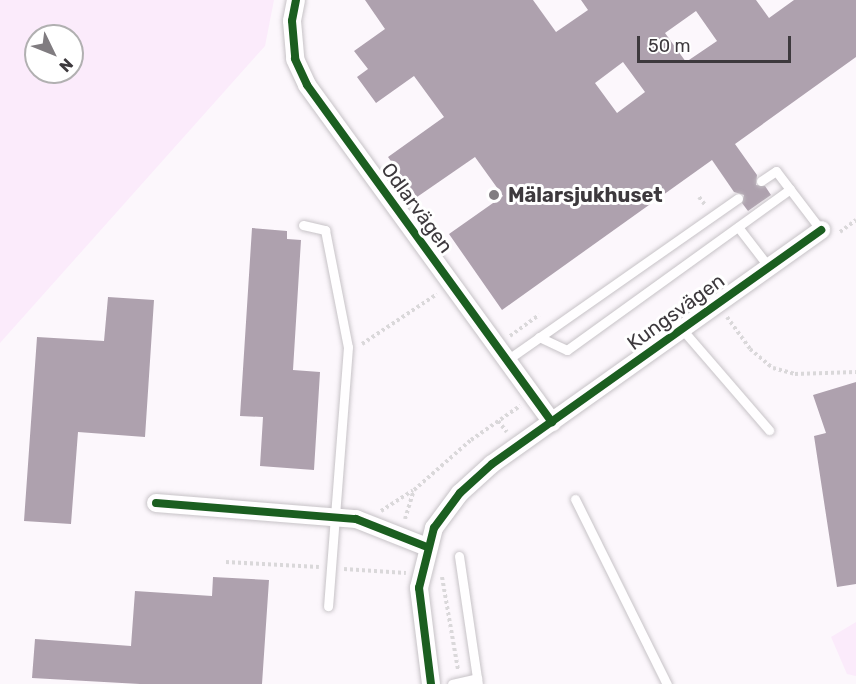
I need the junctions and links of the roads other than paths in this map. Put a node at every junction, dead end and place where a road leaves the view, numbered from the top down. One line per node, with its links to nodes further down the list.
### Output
1 (296, 0): 11 (street, Odlarvägen)
2 (761, 181): 3 (lane)
3 (790, 189): 6 (lane); 7 (lane)
4 (738, 198): 10 (lane)
5 (303, 225): 16 (lane)
6 (738, 227): 8 (lane); 10 (lane)
7 (825, 234): 8 (street, Kungsvägen)
8 (768, 266): 9 (street, Kungsvägen)
9 (681, 328): 12 (street, Kungsvägen); 13 (lane)
10 (539, 337): 11 (lane)
11 (507, 360): 12 (street, Odlarvägen)
12 (552, 422): 17 (street, Kungsvägen)
13 (769, 430)
14 (575, 499): 23 (lane)
15 (156, 503): 16 (street)
16 (336, 518): 17 (street); 19 (lane)
17 (426, 547): 22 (street, Kungsvägen)
18 (459, 556): 20 (lane)
19 (328, 606)
20 (477, 681): 21 (lane)
21 (456, 683)
22 (431, 684)
23 (667, 684)

